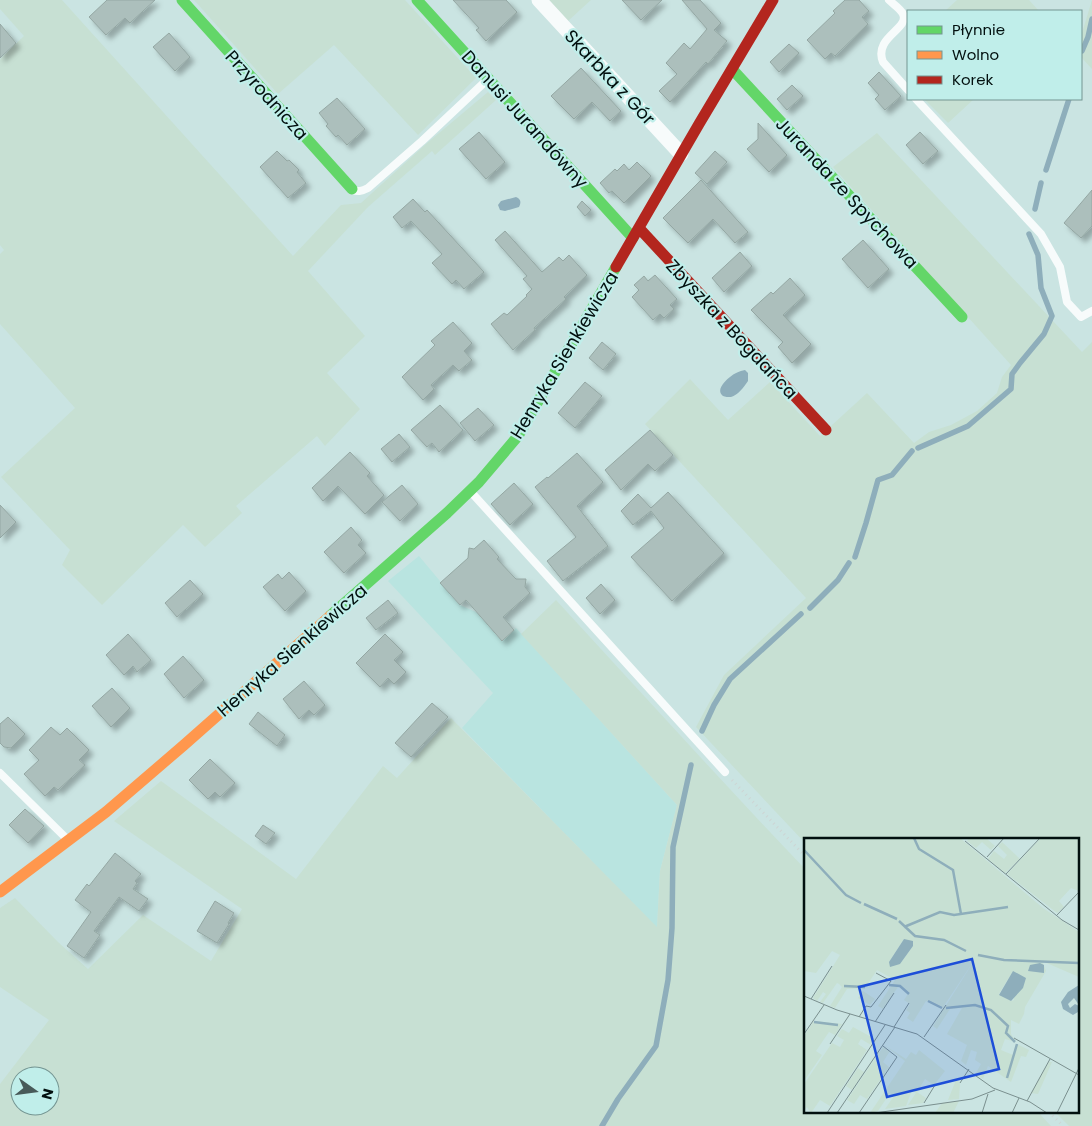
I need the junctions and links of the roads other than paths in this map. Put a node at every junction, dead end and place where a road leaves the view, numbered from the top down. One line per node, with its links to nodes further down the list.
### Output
1 (182, 0): 11 (street, Przyrodnicza)
2 (417, 0): 7 (street, Danusi Jurandówny)
3 (539, 0): 10 (street, Skarbka z Gór)
4 (773, 0): 6 (street, Henryka Sienkiewicza)
5 (889, 0): 8 (lane)
6 (732, 69): 10 (street, Henryka Sienkiewicza); 15 (street, Juranda ze Spychowa)
7 (489, 78): 11 (lane); 13 (street, Danusi Jurandówny)
8 (907, 89)
9 (917, 100): 14 (lane)
10 (681, 154): 12 (street, Henryka Sienkiewicza)
11 (352, 190)
12 (639, 228): 13 (street, Henryka Sienkiewicza); 16 (street, Zbyszka z Bogdańca)
13 (633, 238): 17 (street, Henryka Sienkiewicza)
14 (1092, 311)
15 (962, 317)
16 (826, 430)
17 (470, 491): 18 (lane); 20 (street, Henryka Sienkiewicza)
18 (725, 772)
19 (0, 773): 20 (lane)
20 (68, 840): 21 (street, Henryka Sienkiewicza)
21 (0, 892)

